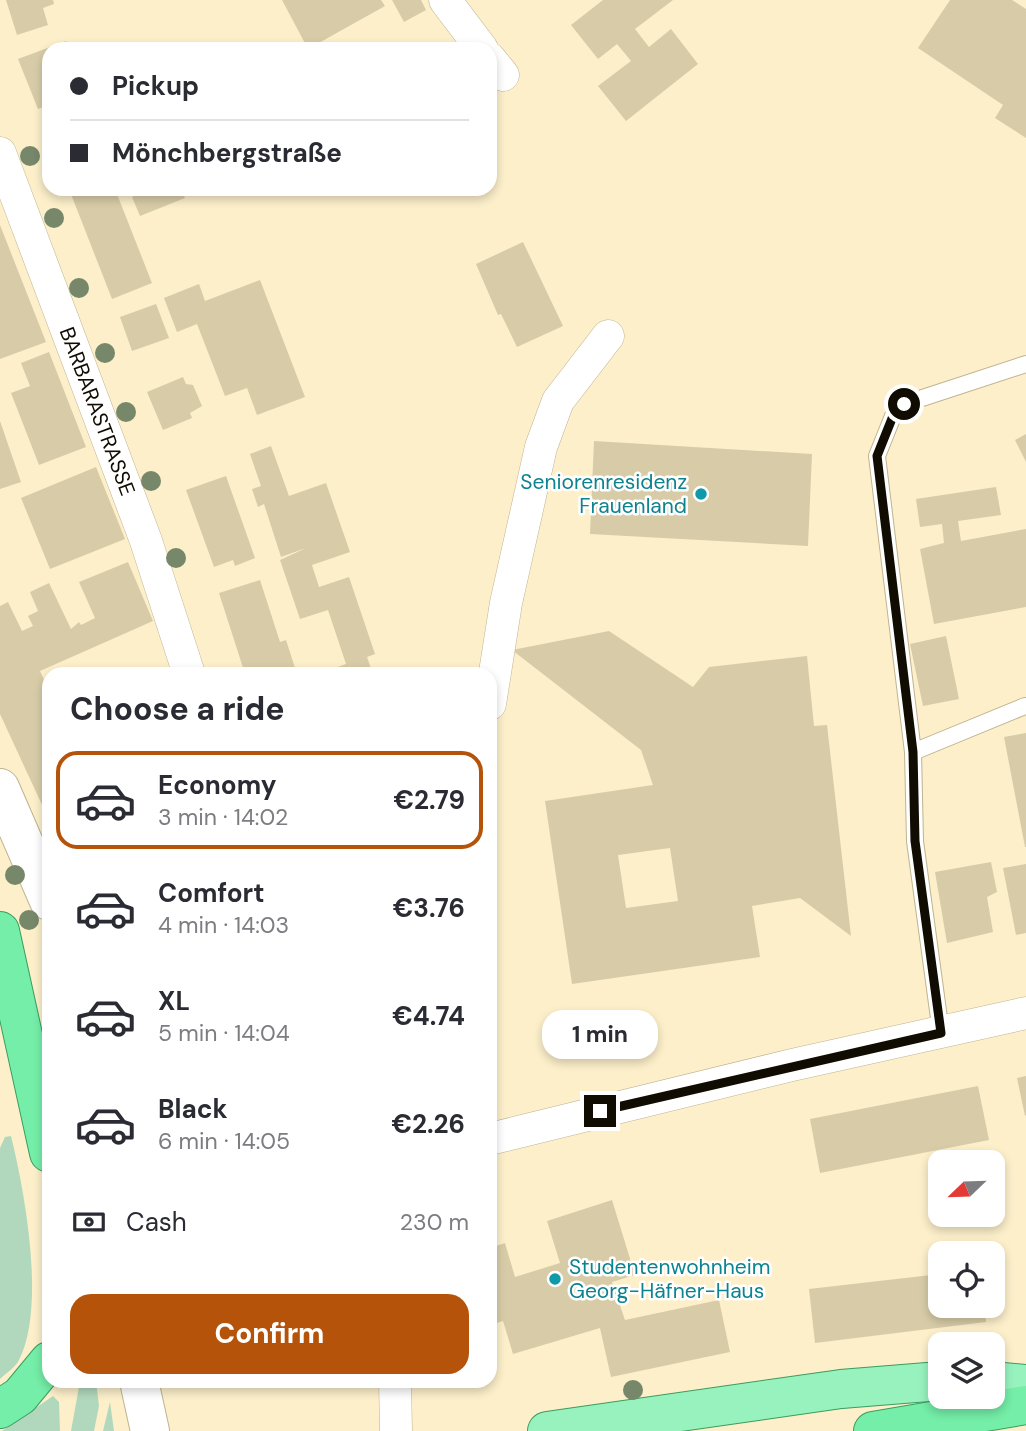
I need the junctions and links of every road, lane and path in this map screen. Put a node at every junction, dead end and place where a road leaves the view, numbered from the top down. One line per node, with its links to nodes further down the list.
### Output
1 (445, 0): 2 (street)
2 (477, 42)
3 (0, 153): 6 (street, BARBARASTRASSE)
4 (608, 336): 7 (street)
5 (1026, 364): 9 (lane)
6 (187, 667)
7 (496, 667)
8 (1025, 706): 9 (lane)
9 (913, 752): 14 (lane)
10 (0, 788): 11 (street)
11 (42, 885)
12 (0, 932): 15 (highway)
13 (1026, 1013): 14 (street)
14 (941, 1033): 16 (street)
15 (42, 1120)
16 (497, 1137)
17 (42, 1369): 24 (highway)
18 (928, 1382): 27 (main road)
19 (1005, 1382): 20 (main road)
20 (1026, 1384)
21 (141, 1388): 25 (street)
22 (395, 1388): 26 (street)
23 (1026, 1405): 28 (highway)
24 (0, 1409)
25 (150, 1431)
26 (396, 1431)
27 (547, 1431)
28 (873, 1431)

